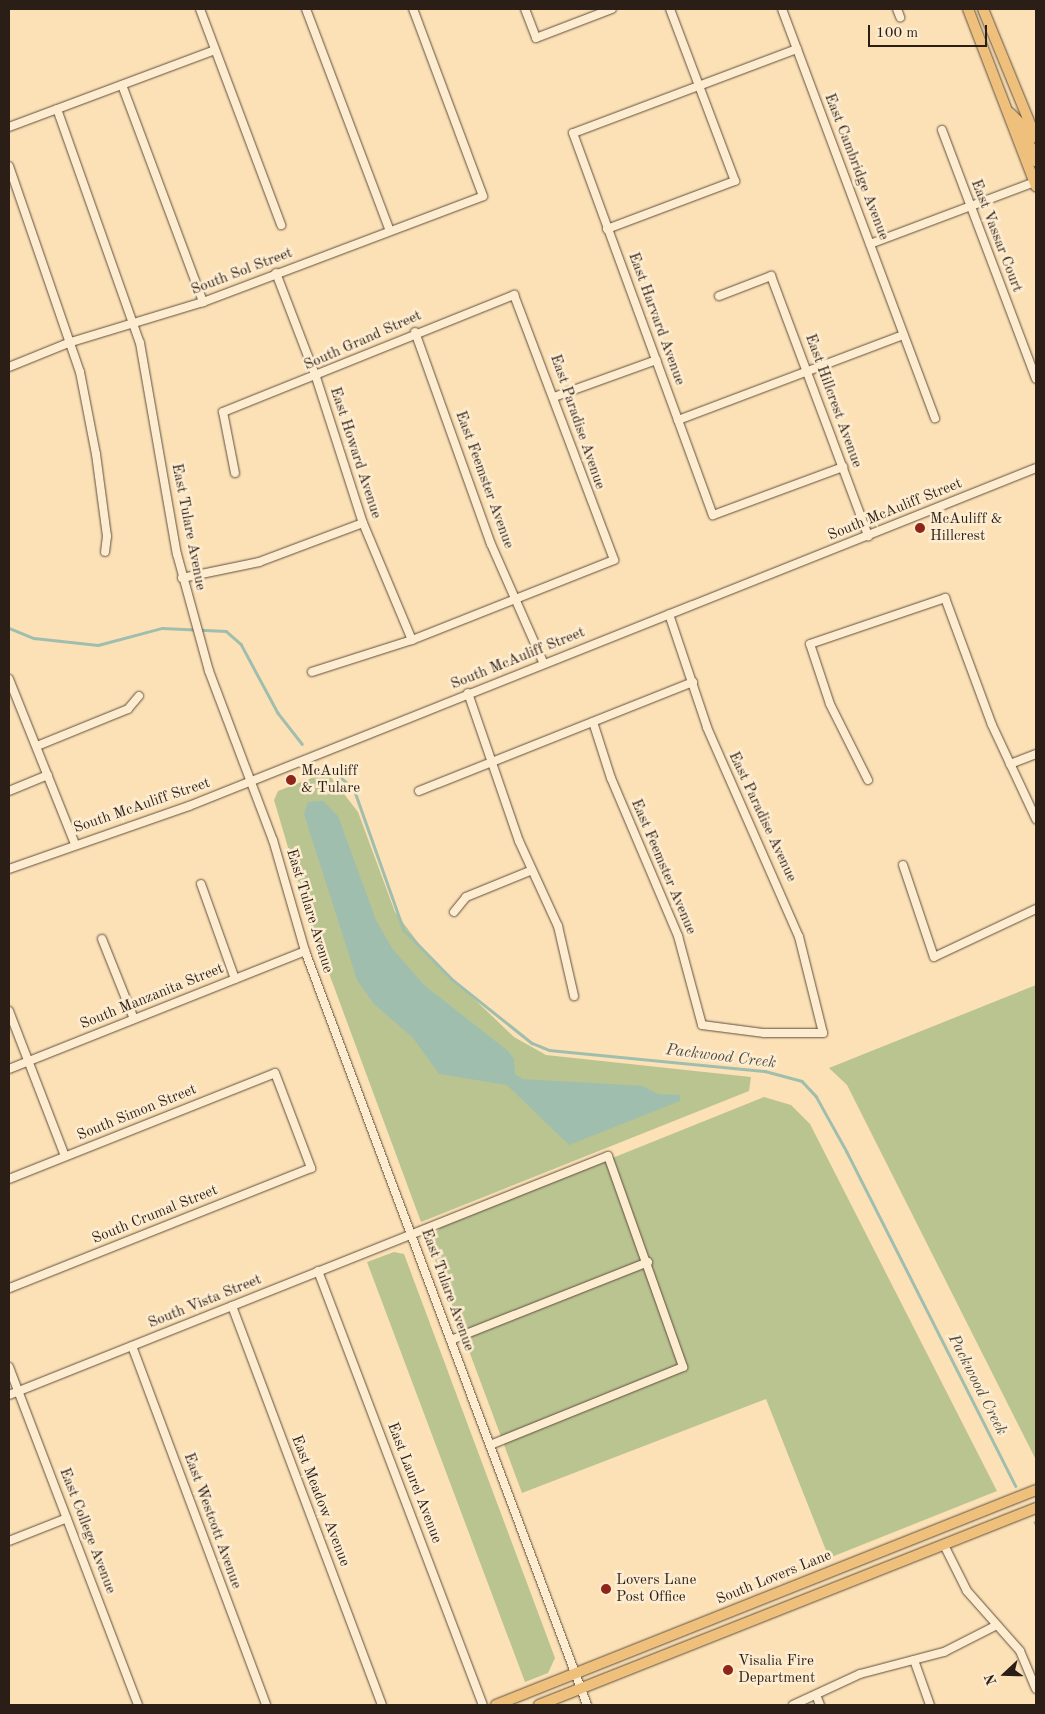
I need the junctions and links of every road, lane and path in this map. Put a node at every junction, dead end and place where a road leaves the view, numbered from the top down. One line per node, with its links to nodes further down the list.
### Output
1 (200, 9): 13 (street)
2 (306, 9): 27 (street)
3 (413, 9): 27 (street, South Sol Street)
4 (525, 9): 5 (street)
5 (612, 9)
6 (670, 9): 15 (street)
7 (782, 9): 12 (street, East Cambridge Avenue)
8 (897, 9): 11 (street)
9 (983, 9): 20 (main road)
10 (971, 10): 17 (main road)
11 (900, 17)
12 (797, 49): 15 (street); 28 (street, East Cambridge Avenue)
13 (215, 50): 14 (street); 25 (street)
14 (122, 85): 16 (street); 32 (street)
15 (699, 86): 26 (street, East Harvard Avenue); 26 (street)
16 (57, 109): 18 (street); 33 (street, East Tulare Avenue)
17 (1007, 111): 21 (main road); 23 (main road)
18 (9, 127)
19 (942, 130): 24 (street, East Vassar Court)
20 (1036, 138)
21 (1036, 161)
22 (9, 166): 36 (street)
23 (1036, 184): 24 (street)
24 (970, 206): 28 (street); 41 (street, East Vassar Court)
25 (281, 225)
26 (607, 229): 37 (street, East Harvard Avenue)
27 (390, 231): 29 (street, South Sol Street)
28 (870, 244): 35 (street, East Cambridge Avenue)
29 (276, 273): 32 (street, South Sol Street); 40 (street, East Howard Avenue)
30 (514, 295): 34 (street, South Grand Street); 42 (street, East Paradise Avenue)
31 (719, 296): 39 (street, East Hillcrest Avenue)
32 (203, 302): 33 (street, South Sol Street)
33 (135, 324): 36 (street, South Sol Street); 51 (street, East Tulare Avenue)
34 (415, 332): 40 (street, South Grand Street); 52 (street, East Feemster Avenue)
35 (904, 335): 39 (street); 43 (street, East Cambridge Avenue)
36 (71, 342): 38 (street, South Sol Street); 50 (street)
37 (656, 360): 42 (street); 44 (street, East Harvard Avenue)
38 (9, 368)
39 (807, 371): 44 (street); 45 (street, East Hillcrest Avenue)
40 (316, 377): 47 (street, South Grand Street); 48 (street, East Howard Avenue)
41 (1036, 379)
42 (554, 397): 52 (street, East Paradise Avenue)
43 (935, 418)
44 (678, 420): 45 (street, East Harvard Avenue)
45 (843, 467): 49 (street, East Hillcrest Avenue)
46 (1036, 468): 49 (street, South McAuliff Street)
47 (235, 473)
48 (363, 523): 51 (street); 54 (street, East Howard Avenue)
49 (868, 536): 53 (street, South McAuliff Street)
50 (104, 552)
51 (182, 578): 68 (street, East Tulare Avenue)
52 (515, 596): 54 (street); 55 (street, East Feemster Avenue)
53 (669, 614): 55 (street, South McAuliff Street); 58 (street, East Paradise Avenue)
54 (412, 640): 56 (street)
55 (544, 664): 59 (street, South McAuliff Street)
56 (312, 672)
57 (9, 679): 62 (street)
58 (692, 682): 61 (street); 85 (street, East Paradise Avenue)
59 (468, 694): 64 (street); 68 (street, South McAuliff Street)
60 (139, 696): 62 (street)
61 (594, 722): 64 (street); 85 (street, East Feemster Avenue)
62 (37, 746): 66 (street)
63 (1036, 754): 65 (street)
64 (495, 762): 70 (street); 75 (street)
65 (1010, 764): 67 (street); 71 (street)
66 (48, 775): 69 (street); 72 (street)
67 (868, 780)
68 (250, 782): 72 (street, South McAuliff Street); 80 (street, East Tulare Avenue)
69 (9, 791)
70 (419, 792)
71 (1036, 819)
72 (75, 844): 74 (street, South McAuliff Street)
73 (903, 865): 77 (street)
74 (9, 869)
75 (532, 870): 78 (street); 82 (street)
76 (201, 884): 81 (street)
77 (1036, 909)
78 (454, 912)
79 (102, 938): 84 (street)
80 (305, 951): 81 (street, South Manzanita Street); 91 (street, East Tulare Avenue)
81 (235, 979): 84 (street, South Manzanita Street)
82 (574, 996)
83 (9, 1011): 86 (street)
84 (134, 1019): 86 (street, South Manzanita Street)
85 (702, 1025)
86 (28, 1061): 87 (street, South Manzanita Street); 88 (street)
87 (9, 1069)
88 (65, 1156): 89 (street, South Simon Street); 90 (street, South Simon Street)
89 (311, 1168): 94 (street, South Crumal Street)
90 (9, 1179)
91 (411, 1234): 92 (street, South Vista Street); 93 (street, South Vista Street); 96 (street, East Tulare Avenue)
92 (648, 1262): 96 (street); 101 (street)
93 (318, 1271): 95 (street, South Vista Street); 116 (street, East Laurel Avenue)
94 (9, 1288)
95 (232, 1306): 97 (street, South Vista Street); 115 (street, East Meadow Avenue)
96 (451, 1340): 101 (street, East Tulare Avenue)
97 (132, 1346): 99 (street, South Vista Street); 114 (street, East Westcott Avenue)
98 (9, 1367): 99 (street, East College Avenue)
99 (20, 1391): 100 (street, South Vista Street); 104 (street, East College Avenue)
100 (9, 1395)
101 (490, 1445): 109 (street, East Tulare Avenue)
102 (1036, 1490): 109 (main road, South Lovers Lane)
103 (1036, 1508): 106 (main road, South Lovers Lane)
104 (67, 1518): 105 (street); 113 (street, East College Avenue)
105 (9, 1542)
106 (944, 1545): 107 (street); 110 (main road, South Lovers Lane)
107 (997, 1625): 108 (street); 111 (street)
108 (914, 1660): 112 (street); 122 (street)
109 (576, 1674): 110 (street, East Tulare Avenue); 117 (main road, South Lovers Lane)
110 (581, 1688): 118 (main road, South Lovers Lane); 119 (street, East Tulare Avenue)
111 (1036, 1689)
112 (816, 1695): 120 (street); 121 (street)
113 (138, 1705)
114 (266, 1705)
115 (382, 1705)
116 (484, 1705)
117 (496, 1705)
118 (539, 1705)
119 (587, 1705)
120 (793, 1705)
121 (820, 1705)
122 (930, 1705)

